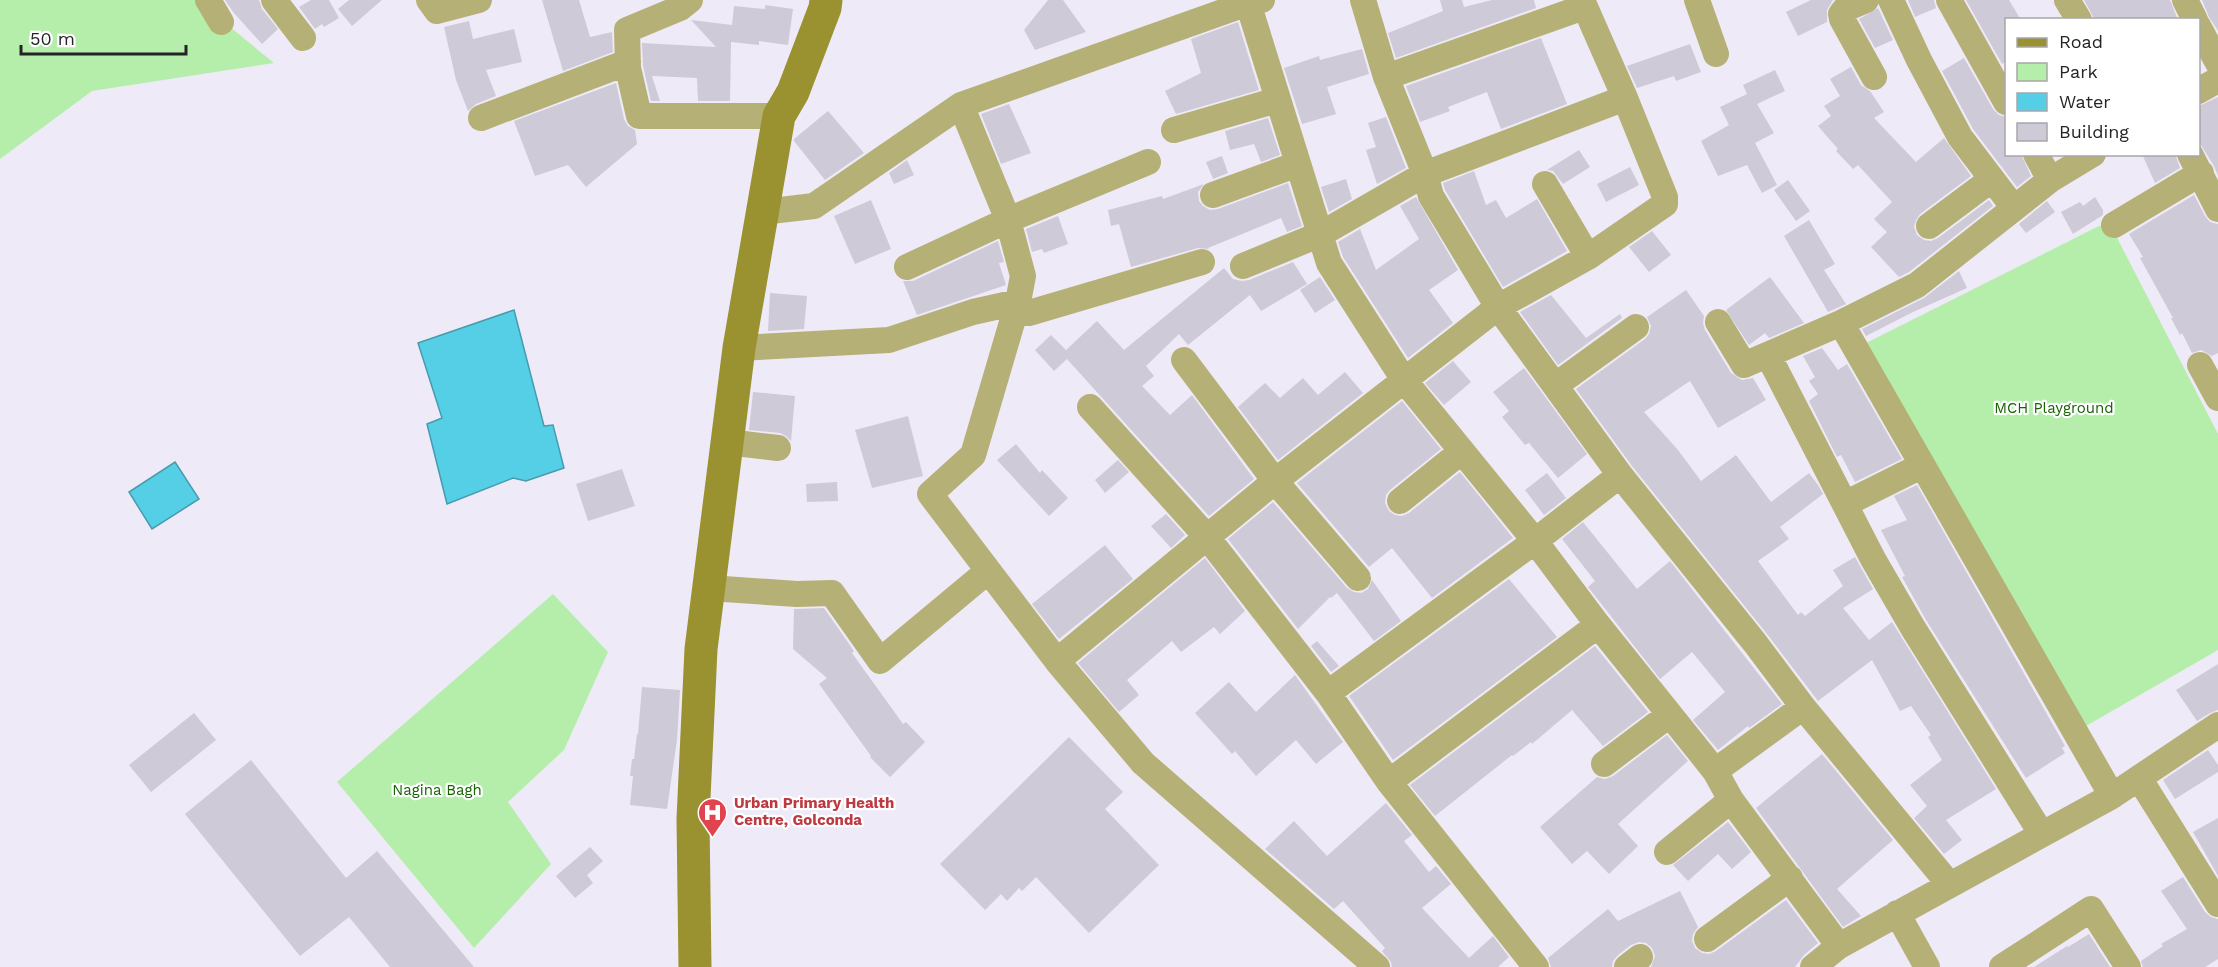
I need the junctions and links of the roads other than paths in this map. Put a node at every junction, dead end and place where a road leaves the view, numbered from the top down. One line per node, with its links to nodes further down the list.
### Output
1 (208, 0): 18 (street)
2 (274, 0): 20 (street)
3 (429, 0): 4 (street)
4 (478, 0)
5 (690, 0): 22 (street)
6 (826, 0): 32 (street)
7 (1363, 0): 24 (street)
8 (1697, 0): 21 (street)
9 (1866, 0): 25 (street)
10 (1891, 0): 41 (street)
11 (1949, 0): 29 (street)
12 (2067, 0): 16 (street)
13 (2185, 0): 17 (street)
14 (1255, 1): 30 (street); 31 (street)
15 (1583, 3): 24 (street); 28 (street)
16 (2078, 18)
17 (2194, 18)
18 (222, 22)
19 (2200, 28): 23 (street)
20 (303, 38)
21 (1716, 54)
22 (628, 62): 32 (street); 33 (street)
23 (2218, 63)
24 (1386, 77): 40 (street)
25 (1874, 77)
26 (2218, 80): 27 (street)
27 (2200, 90)
28 (1625, 98): 40 (street); 52 (street)
29 (2005, 98)
30 (1277, 100): 34 (street); 38 (street)
31 (961, 105): 47 (street); 48 (street)
32 (779, 116): 47 (street)
33 (481, 117)
34 (1174, 130)
35 (2037, 156): 42 (street)
36 (2090, 156): 42 (street)
37 (1148, 162): 48 (street)
38 (1298, 164): 44 (street); 51 (street)
39 (2195, 164): 46 (street); 49 (street)
40 (1425, 174): 51 (street); 57 (street)
41 (1992, 179): 45 (street); 50 (street)
42 (2050, 180): 45 (street)
43 (1545, 184): 52 (street)
44 (1213, 195)
45 (2014, 208): 59 (street)
46 (2218, 209)
47 (762, 212): 61 (street)
48 (1008, 220): 55 (street); 56 (street)
49 (2114, 225)
50 (1929, 226)
51 (1321, 234): 54 (street); 65 (street)
52 (1588, 257): 57 (street)
53 (1202, 262): 56 (street)
54 (1243, 266)
55 (907, 267)
56 (1017, 307): 61 (street); 79 (street)
57 (1498, 307): 65 (street); 66 (street)
58 (1718, 322): 62 (street)
59 (1841, 323): 62 (street); 72 (street)
60 (1636, 327): 66 (street)
61 (739, 348): 69 (street)
62 (1768, 355): 76 (street)
63 (1184, 360): 74 (street)
64 (2200, 364): 67 (street)
65 (1404, 380): 71 (street); 74 (street)
66 (1556, 385): 73 (street)
67 (2218, 398)
68 (1090, 407): 77 (street)
69 (727, 442): 70 (street); 81 (street)
70 (778, 448)
71 (1462, 451): 75 (street); 78 (street)
72 (1921, 466): 76 (street); 92 (street)
73 (1620, 475): 78 (street); 85 (street)
74 (1275, 482): 77 (street); 80 (street)
75 (1401, 501)
76 (1845, 504): 94 (street)
77 (1208, 537): 83 (street); 84 (street)
78 (1535, 541): 82 (street); 84 (street)
79 (988, 571): 81 (street); 83 (street)
80 (1358, 578)
81 (709, 588): 102 (street)
82 (1598, 625): 86 (street); 91 (street)
83 (1057, 661): 103 (street)
84 (1328, 693): 91 (street)
85 (1803, 706): 89 (street); 97 (street)
86 (1670, 714): 88 (street); 89 (street)
87 (2218, 725): 90 (street)
88 (1604, 765)
89 (1715, 771): 93 (street)
90 (2139, 778): 92 (street); 98 (street)
91 (1389, 782): 104 (street)
92 (2112, 796): 94 (street)
93 (1731, 800): 95 (street); 96 (street)
94 (2041, 833): 97 (street)
95 (1667, 852)
96 (1790, 878): 100 (street); 101 (street)
97 (1949, 884): 99 (street)
98 (2218, 904)
99 (1897, 914): 101 (street); 106 (street)
100 (1707, 939)
101 (1839, 946): 105 (street)
102 (695, 967)
103 (1377, 967)
104 (1536, 967)
105 (1813, 967)
106 (1927, 967)
107 (2002, 967): 108 (street)
108 (2128, 967)

